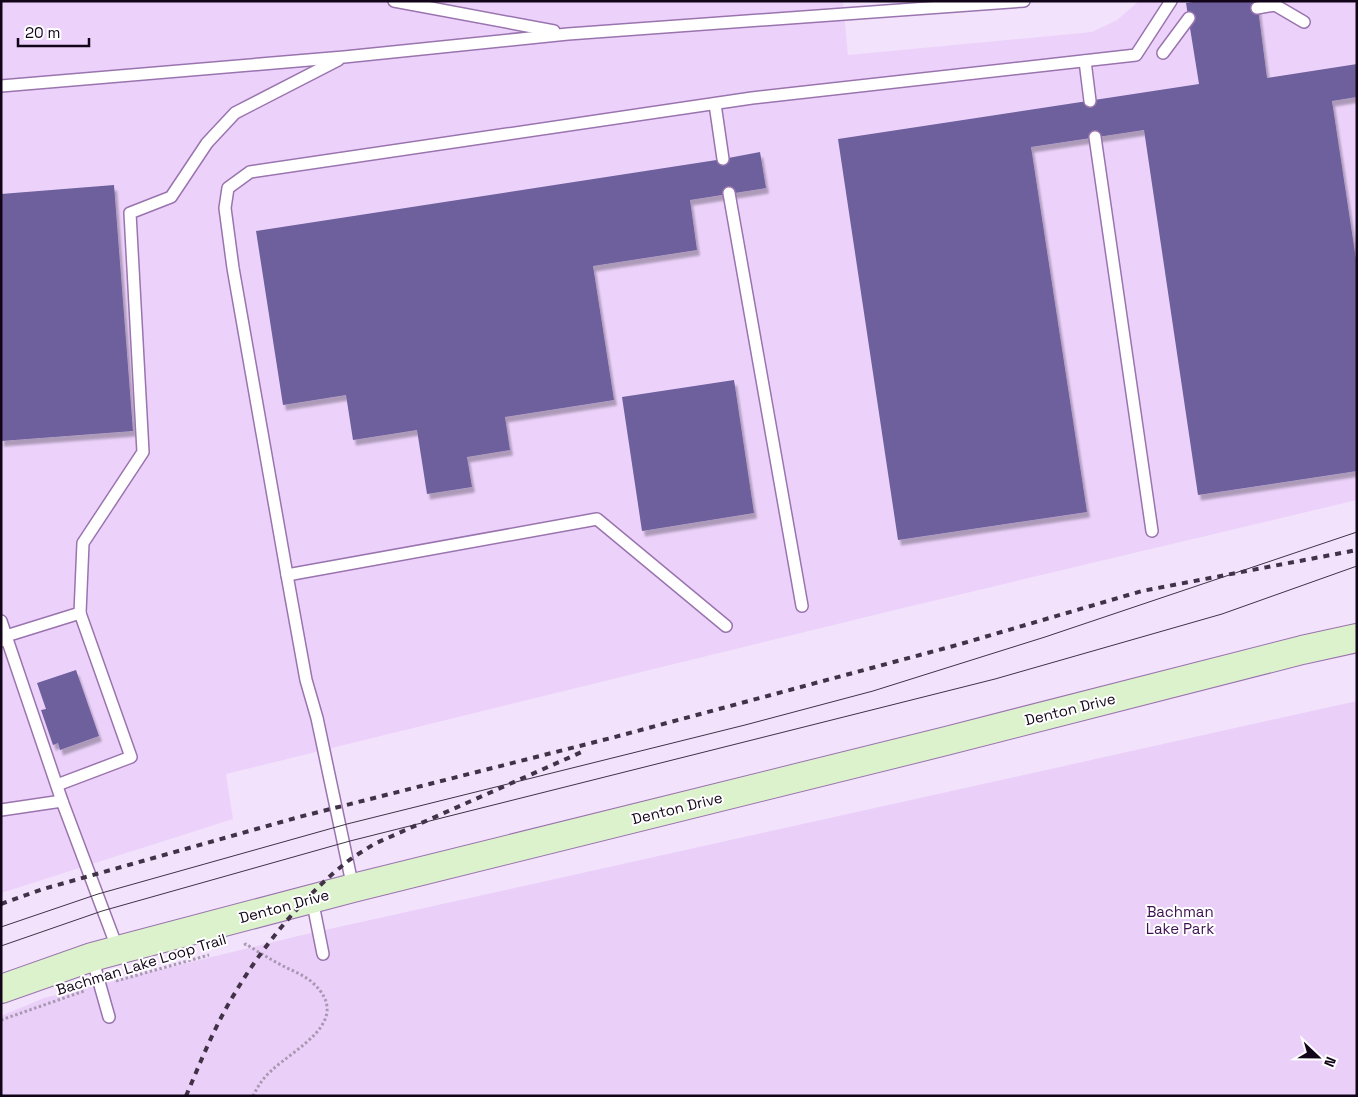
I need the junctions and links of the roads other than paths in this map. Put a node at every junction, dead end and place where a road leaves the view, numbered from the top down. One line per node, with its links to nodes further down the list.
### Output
1 (394, 1): 7 (lane)
2 (1024, 1): 7 (lane)
3 (1171, 1): 10 (lane)
4 (1258, 8): 6 (lane)
5 (1189, 18): 8 (lane)
6 (1304, 22)
7 (568, 34): 9 (lane)
8 (1163, 53)
9 (344, 57): 11 (lane); 20 (lane)
10 (1085, 61): 12 (lane); 13 (lane)
11 (1, 86)
12 (1090, 101)
13 (716, 104): 15 (lane); 18 (lane)
14 (1095, 137): 17 (lane)
15 (723, 159)
16 (729, 194): 19 (lane)
17 (1152, 531)
18 (287, 575): 22 (lane); 28 (lane)
19 (802, 606)
20 (80, 613): 23 (lane); 25 (lane)
21 (1, 621): 23 (lane)
22 (726, 626)
23 (4, 638): 25 (lane)
24 (1357, 638): 28 (main road, Denton Drive)
25 (57, 785): 26 (lane)
26 (62, 800): 27 (lane); 30 (lane)
27 (1, 810)
28 (353, 888): 29 (main road, Denton Drive)
29 (312, 899): 30 (main road, Denton Drive); 31 (lane)
30 (118, 950): 32 (main road, Denton Drive)
31 (323, 954)
32 (92, 957): 33 (main road, Denton Drive); 34 (lane)
33 (1, 989)
34 (109, 1017)

